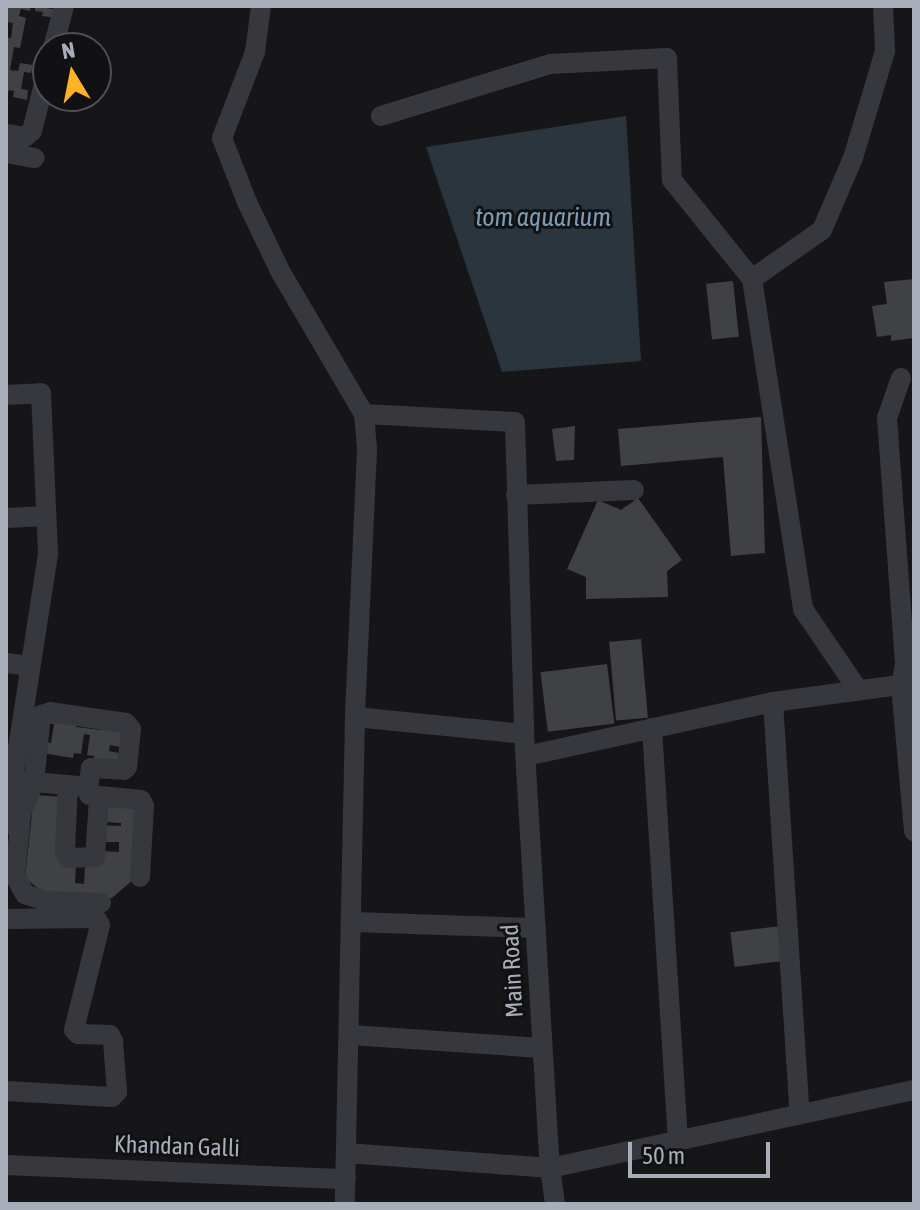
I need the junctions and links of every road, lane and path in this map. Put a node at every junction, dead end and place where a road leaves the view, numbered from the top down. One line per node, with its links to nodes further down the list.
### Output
1 (64, 6): 4 (street)
2 (261, 6): 13 (street)
3 (883, 6): 10 (street)
4 (57, 32)
5 (37, 112): 7 (street)
6 (381, 116): 10 (street)
7 (6, 134)
8 (6, 153): 9 (street)
9 (35, 158)
10 (752, 279): 21 (street)
11 (901, 378): 20 (street)
12 (6, 395): 16 (street)
13 (364, 414): 15 (street, Main Road); 23 (street)
14 (634, 490): 15 (street)
15 (516, 495): 25 (street, Main Road)
16 (46, 516): 17 (street); 19 (street)
17 (6, 518)
18 (6, 663): 19 (street)
19 (29, 666): 27 (street)
20 (907, 684): 21 (street); 30 (street)
21 (859, 691): 22 (street)
22 (773, 702): 24 (street); 40 (street)
23 (355, 717): 25 (street); 33 (street)
24 (652, 728): 26 (street); 41 (street)
25 (524, 734): 26 (street, Main Road)
26 (526, 756): 35 (street, Main Road)
27 (24, 781): 28 (street); 28 (street); 29 (street); 32 (street)
28 (85, 790): 31 (street)
29 (6, 825)
30 (914, 831)
31 (140, 877)
32 (101, 903)
33 (352, 922): 35 (street); 36 (street)
34 (7, 924): 39 (street)
35 (536, 928): 37 (street, Main Road)
36 (351, 1035): 37 (street); 42 (street)
37 (542, 1048): 44 (street, Main Road)
38 (914, 1090): 40 (street)
39 (6, 1091)
40 (800, 1114): 41 (street)
41 (678, 1141): 44 (street)
42 (347, 1153): 44 (street); 45 (street)
43 (6, 1165): 45 (street, Khandan Galli)
44 (550, 1168): 47 (street, Main Road)
45 (346, 1179): 46 (street)
46 (345, 1204)
47 (555, 1204)

